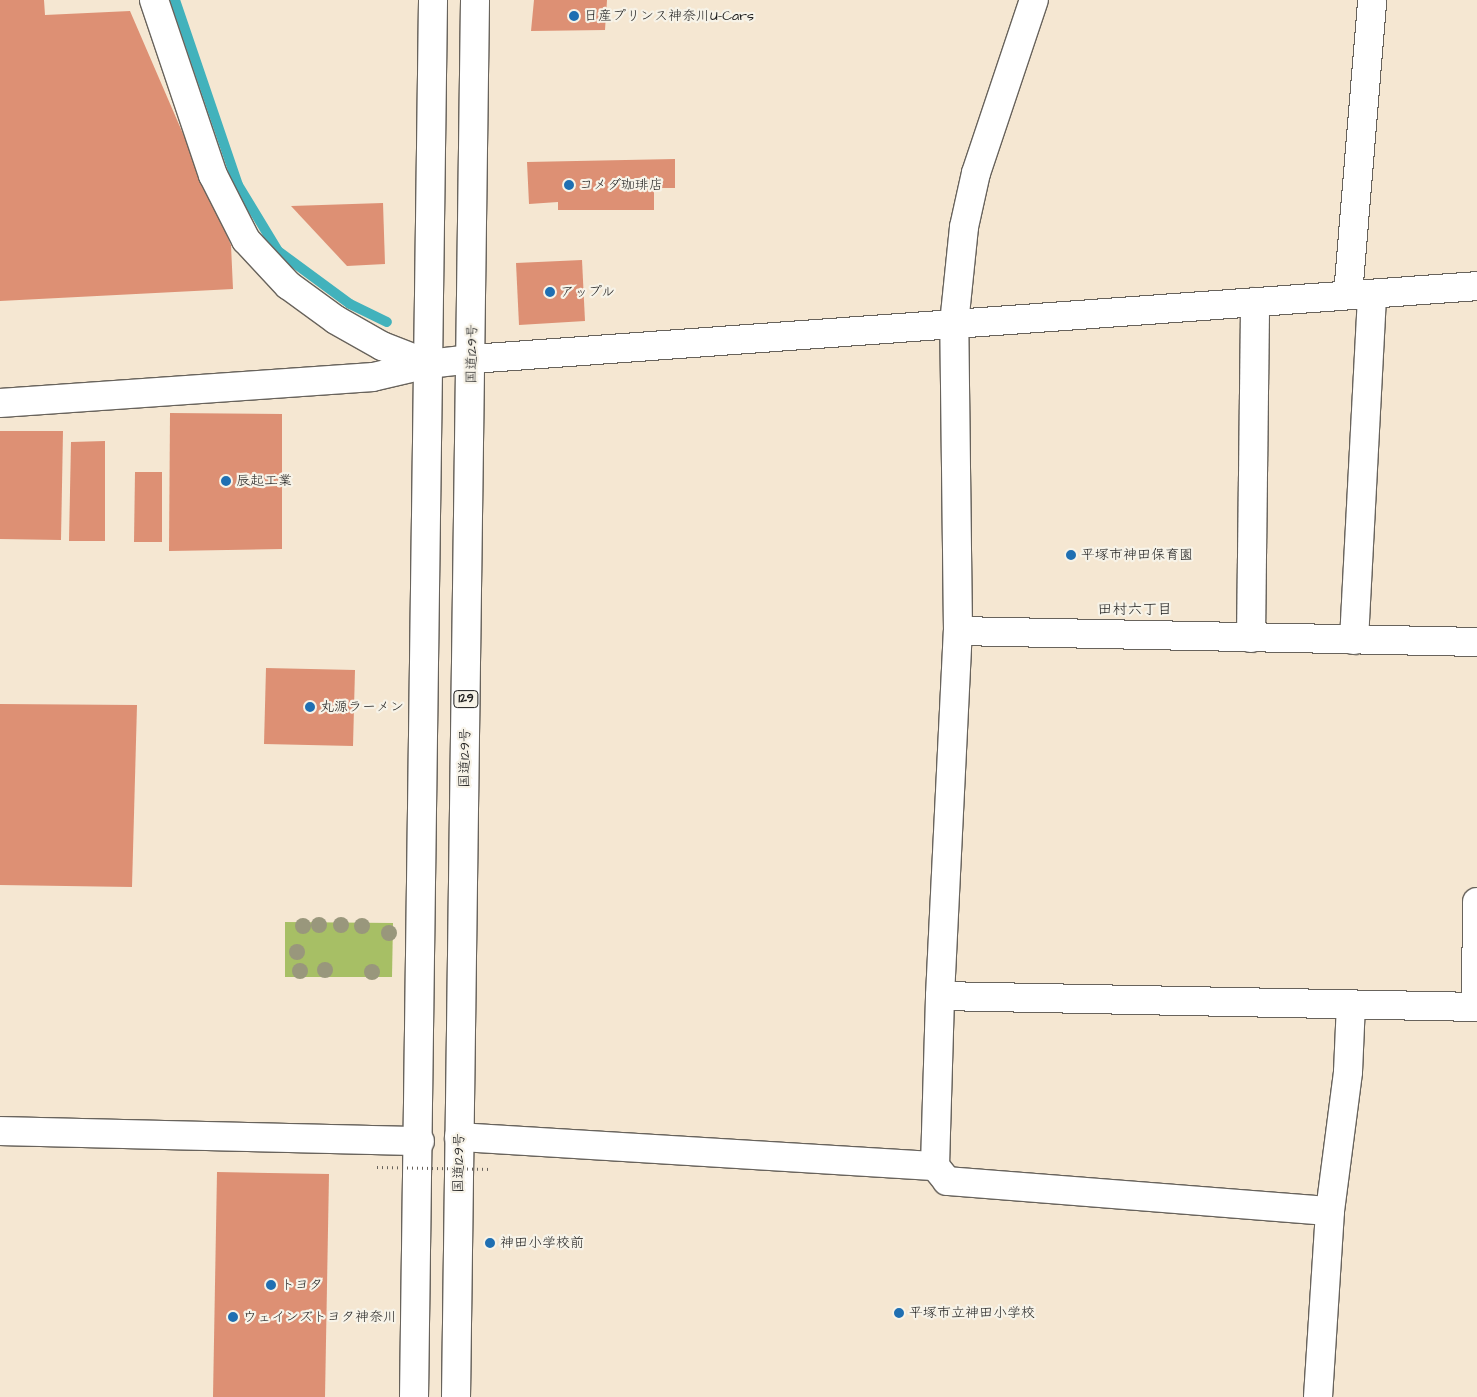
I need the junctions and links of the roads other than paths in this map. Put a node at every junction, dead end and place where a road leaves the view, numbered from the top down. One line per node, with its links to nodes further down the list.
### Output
1 (154, 0): 11 (main road)
2 (433, 0): 11 (main road)
3 (476, 0): 10 (main road, 国道129号 / 129)
4 (1034, 0): 9 (main road)
5 (1372, 0): 7 (main road)
6 (1477, 286): 7 (main road)
7 (1360, 294): 8 (main road); 15 (main road)
8 (1255, 302): 9 (main road); 14 (main road)
9 (954, 324): 10 (main road); 13 (main road)
10 (472, 359): 11 (main road); 22 (main road, 国道129号 / 129)
11 (428, 364): 12 (main road); 23 (main road)
12 (0, 403)
13 (958, 632): 14 (main road); 18 (main road)
14 (1251, 638): 15 (main road)
15 (1354, 640): 16 (main road)
16 (1477, 642)
17 (1477, 902): 20 (main road)
18 (940, 996): 19 (main road); 24 (main road)
19 (1351, 1004): 20 (main road); 25 (main road)
20 (1476, 1007)
21 (0, 1131): 23 (main road)
22 (459, 1137): 24 (main road); 27 (main road, 国道129号 / 129)
23 (420, 1141): 26 (main road)
24 (935, 1166): 25 (main road)
25 (1330, 1211): 28 (main road)
26 (414, 1397)
27 (456, 1397)
28 (1318, 1397)

